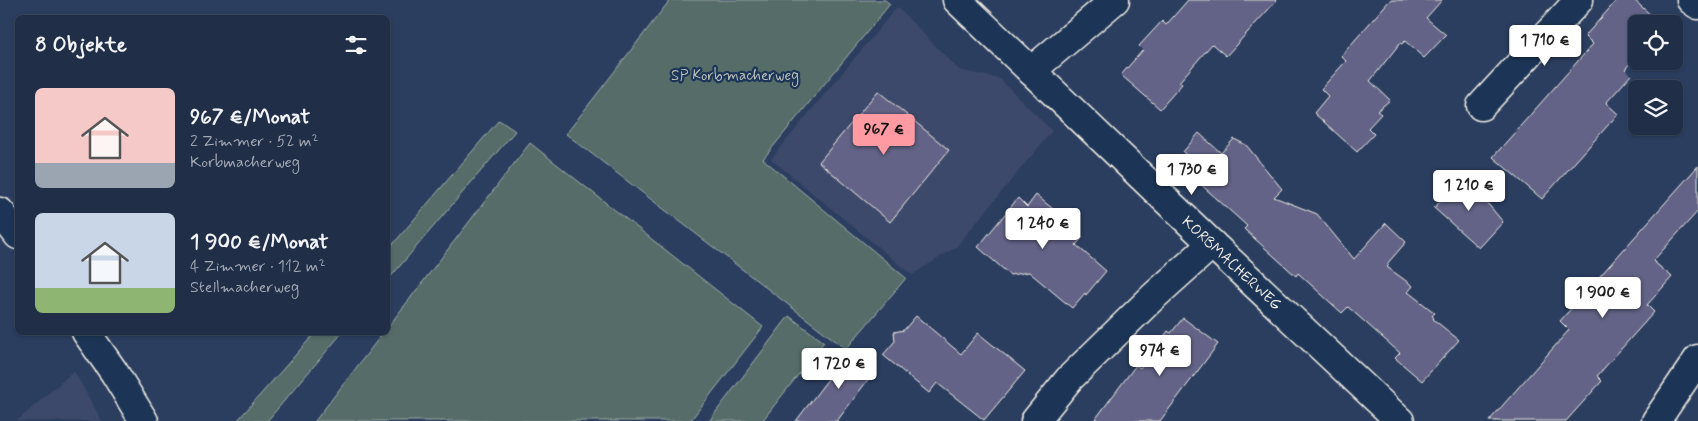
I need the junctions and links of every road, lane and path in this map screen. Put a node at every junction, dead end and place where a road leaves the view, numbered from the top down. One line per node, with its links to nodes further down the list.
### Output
1 (957, 0): 6 (street, KORBMACHERWEG)
2 (1114, 0): 6 (street)
3 (1579, 0): 7 (street)
4 (1691, 0): 5 (street)
5 (1698, 6)
6 (1031, 71): 10 (street, KORBMACHERWEG)
7 (1480, 106)
8 (0, 212): 9 (street)
9 (15, 231)
10 (1212, 244): 14 (street); 15 (street, KORBMACHERWEG)
11 (88, 335): 13 (street)
12 (1698, 359): 16 (street)
13 (144, 421)
14 (1035, 421)
15 (1400, 421)
16 (1656, 421)

